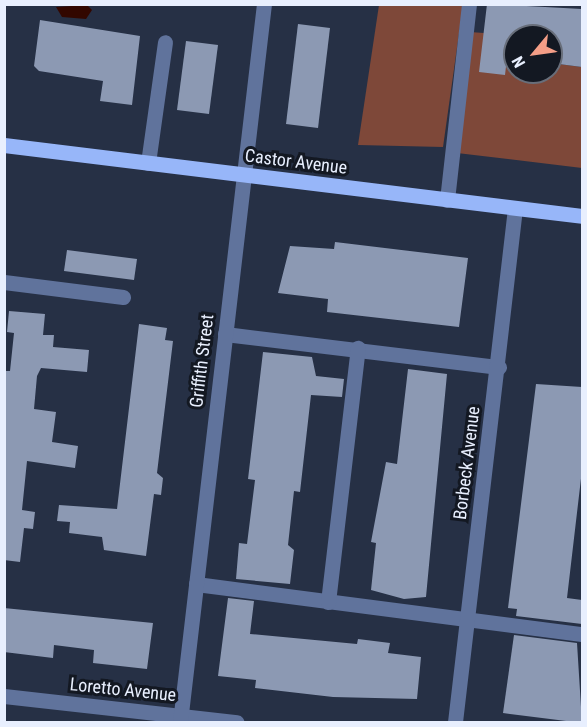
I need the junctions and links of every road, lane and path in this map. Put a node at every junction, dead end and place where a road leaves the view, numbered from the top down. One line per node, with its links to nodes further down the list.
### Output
1 (264, 4): 6 (street, Griffith Street)
2 (469, 4): 7 (street)
3 (165, 42): 5 (street)
4 (4, 145): 5 (main road, Castor Avenue)
5 (148, 163): 6 (main road, Castor Avenue)
6 (243, 175): 7 (main road, Castor Avenue); 12 (street, Griffith Street)
7 (447, 200): 8 (main road, Castor Avenue)
8 (515, 208): 9 (main road, Castor Avenue); 14 (street, Borbeck Avenue)
9 (582, 216)
10 (4, 282): 11 (street)
11 (123, 297)
12 (225, 334): 13 (street); 15 (street, Griffith Street)
13 (358, 348): 14 (street); 16 (street)
14 (499, 367): 17 (street, Borbeck Avenue)
15 (196, 584): 16 (street); 20 (street, Griffith Street)
16 (328, 602): 17 (street)
17 (467, 621): 18 (street); 22 (street, Borbeck Avenue)
18 (582, 634)
19 (4, 696): 20 (street, Loretto Avenue)
20 (180, 719): 21 (street, Loretto Avenue)
21 (237, 723)
22 (455, 723)

